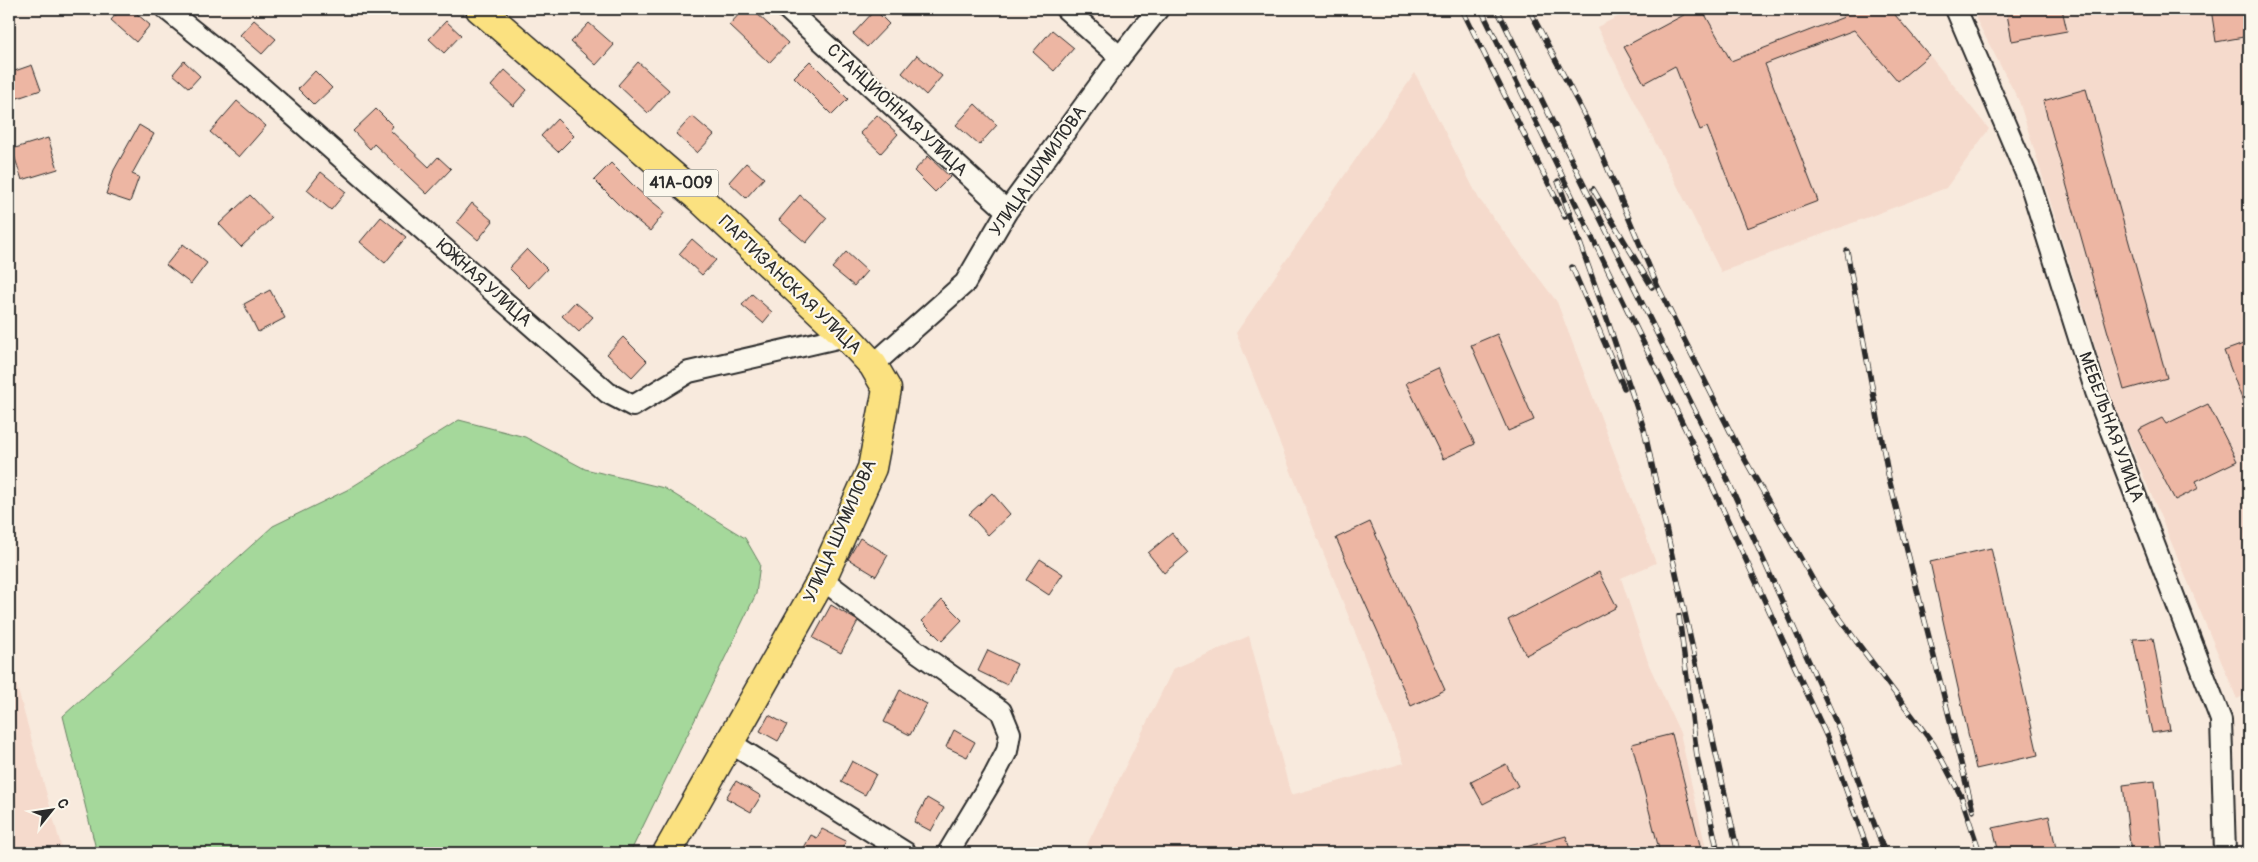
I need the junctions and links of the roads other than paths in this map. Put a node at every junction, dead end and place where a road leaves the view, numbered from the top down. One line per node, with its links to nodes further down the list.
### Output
1 (166, 9): 9 (street, ЮЖНАЯ УЛИЦА)
2 (480, 9): 9 (main road, ПАРТИЗАНСКАЯ УЛИЦА / 41А-009)
3 (787, 9): 8 (street, СТАНЦИОННАЯ УЛИЦА)
4 (1066, 9): 7 (street)
5 (1158, 9): 7 (street, УЛИЦА ШУМИЛОВА)
6 (1956, 9): 16 (street, МЕБЕЛЬНАЯ УЛИЦА)
7 (1120, 57): 8 (street, УЛИЦА ШУМИЛОВА)
8 (1007, 211): 10 (street, УЛИЦА ШУМИЛОВА)
9 (846, 336): 10 (main road, ПАРТИЗАНСКАЯ УЛИЦА / 41А-009)
10 (873, 365): 11 (main road, УЛИЦА ШУМИЛОВА)
11 (822, 579): 12 (main road, УЛИЦА ШУМИЛОВА); 15 (street)
12 (729, 742): 13 (main road, УЛИЦА ШУМИЛОВА); 14 (street)
13 (667, 853)
14 (906, 853)
15 (948, 853)
16 (2225, 853)

